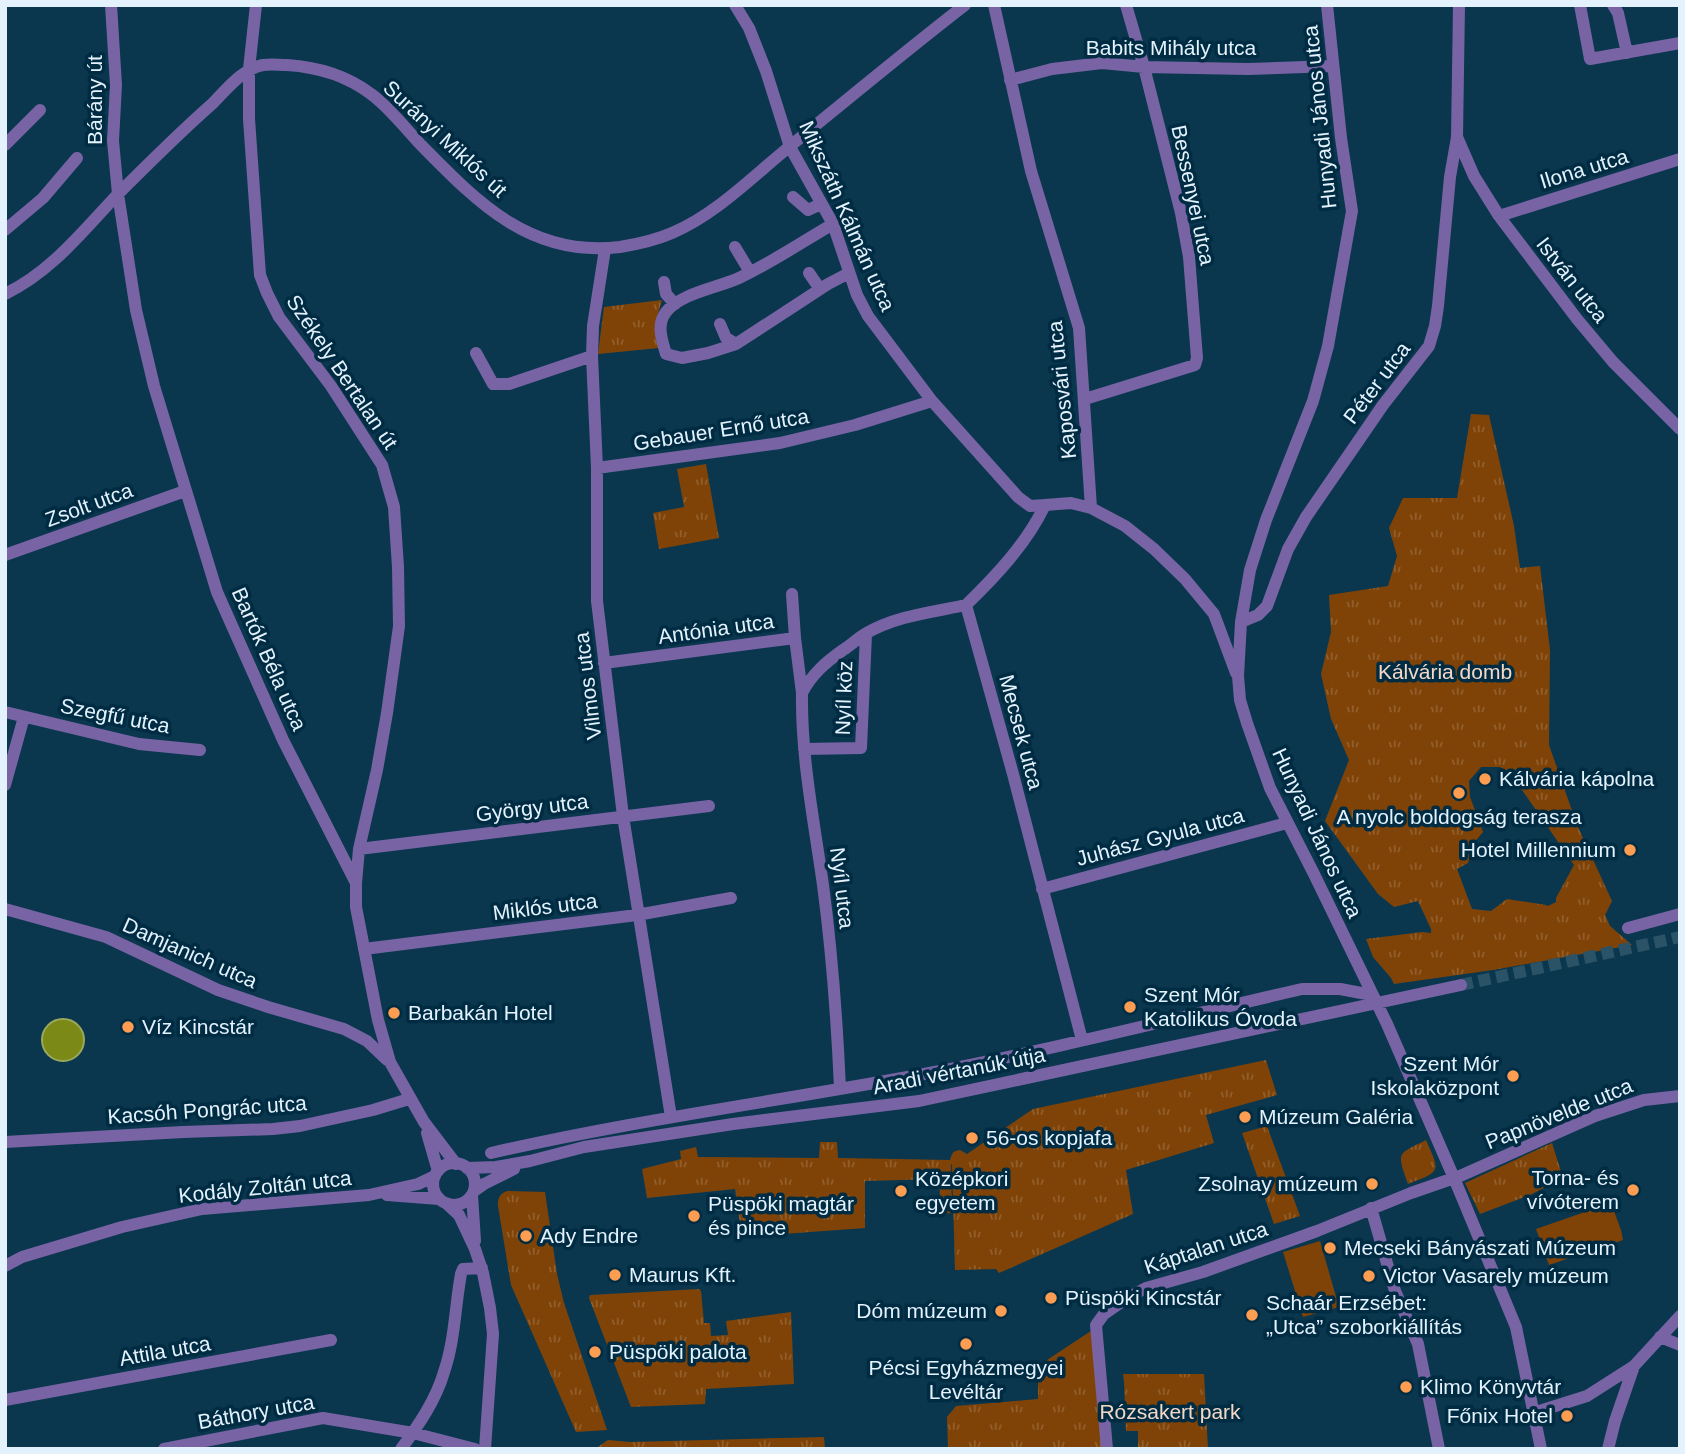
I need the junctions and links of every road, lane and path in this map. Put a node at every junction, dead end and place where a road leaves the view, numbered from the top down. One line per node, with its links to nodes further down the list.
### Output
1 (111, 5): 23 (street, Bárány út)
2 (256, 5): 15 (street, Székely Bertalan út)
3 (735, 5): 20 (street, Mikszáth Kálmán utca)
4 (965, 5): 20 (street, Surányi Miklós út)
5 (994, 5): 16 (street, Kaposvári utca)
6 (1126, 5): 14 (street, Bessenyei utca)
7 (1327, 5): 13 (street, Hunyadi János utca)
8 (1460, 5): 18 (street, Péter utca)
9 (1580, 5): 12 (street)
10 (1613, 5): 12 (street)
11 (1680, 43): 12 (street)
12 (1627, 52)
13 (1332, 65): 14 (street, Babits Mihály utca); 52 (street, Hunyadi János utca)
14 (1144, 67): 16 (street, Babits Mihály utca); 42 (street, Bessenyei utca)
15 (249, 69): 23 (street); 30 (street, Surányi Miklós út); 68 (street, Székely Bertalan út)
16 (1010, 80): 42 (street, Kaposvári utca)
17 (40, 110): 19 (street)
18 (1457, 137): 26 (street, István utca); 52 (street, Péter utca)
19 (5, 145)
20 (790, 147): 25 (street, Mikszáth Kálmán utca); 30 (street, Surányi Miklós út)
21 (77, 158): 28 (street)
22 (1680, 159): 26 (street, Ilona utca)
23 (118, 194): 36 (street); 46 (street, Bartók Béla utca)
24 (793, 197): 25 (street)
25 (821, 204): 27 (street, Mikszáth Kálmán utca)
26 (1499, 216): 44 (street, István utca)
27 (833, 224): 31 (street); 33 (street, Mikszáth Kálmán utca)
28 (5, 230)
29 (735, 247): 31 (street)
30 (605, 248): 41 (street, Vilmos utca)
31 (750, 272): 37 (street)
32 (809, 273): 35 (street)
33 (849, 273): 35 (street); 43 (street, Mikszáth Kálmán utca)
34 (664, 282): 37 (street)
35 (820, 289): 39 (street)
36 (5, 293)
37 (675, 304): 39 (street)
38 (720, 324): 39 (street)
39 (736, 344)
40 (476, 353): 41 (street)
41 (592, 356): 45 (street, Vilmos utca)
42 (1085, 399): 48 (street, Kaposvári utca)
43 (932, 401): 45 (street, Gebauer Ernő utca); 47 (street, Mikszáth Kálmán utca)
44 (1680, 429)
45 (597, 468): 56 (street, Vilmos utca)
46 (185, 491): 49 (street, Zsolt utca); 69 (street, Bartók Béla utca)
47 (1045, 505): 48 (street); 51 (street)
48 (1091, 508): 58 (street)
49 (5, 555)
50 (792, 594): 54 (street)
51 (966, 605): 53 (street); 70 (street, Mecsek utca)
52 (1241, 622): 58 (street, Hunyadi János utca)
53 (866, 634): 57 (street); 62 (street, Nyíl köz)
54 (795, 638): 55 (street, Antónia utca); 56 (street, Antónia utca)
55 (797, 657): 57 (street); 59 (street, Antónia utca)
56 (604, 663): 66 (street, Vilmos utca)
57 (816, 672): 59 (street)
58 (1238, 676): 67 (street, Hunyadi János utca)
59 (802, 693): 62 (street, Nyíl utca)
60 (5, 712): 61 (street, Szegfű utca)
61 (24, 717): 63 (street, Szegfű utca); 64 (street)
62 (804, 749): 81 (street, Nyíl utca)
63 (200, 750)
64 (5, 785)
65 (709, 806): 66 (street, György utca)
66 (623, 817): 68 (street, György utca); 74 (street, Vilmos utca)
67 (1287, 823): 70 (street, Juhász Gyula utca); 78 (street, Hunyadi János utca)
68 (359, 849): 69 (street, Székely Bertalan út)
69 (356, 883): 76 (street, Bartók Béla utca)
70 (1042, 889): 79 (street, Mecsek utca)
71 (731, 898): 74 (street, Miklós utca)
72 (5, 909): 80 (street, Damjanich utca)
73 (1680, 914): 75 (street)
74 (637, 915): 76 (street, Miklós utca); 84 (street, Vilmos utca)
75 (1628, 928)
76 (364, 949): 80 (street, Bartók Béla utca)
77 (1461, 985): 78 (street)
78 (1374, 999): 79 (street, Aradi vértanúk útja); 89 (street, Aradi vértanúk útja); 93 (street, Hunyadi János utca)
79 (1082, 1040): 81 (street, Aradi vértanúk útja)
80 (390, 1062): 83 (street, Bartók Béla utca)
81 (840, 1088): 84 (street, Aradi vértanúk útja)
82 (1680, 1096): 93 (street, Papnövelde utca)
83 (409, 1099): 85 (street, Bartók Béla utca); 87 (street, Kacsóh Pongrác utca)
84 (671, 1117): 86 (street, Aradi vértanúk útja)
85 (424, 1122): 91 (street, Bartók Béla utca); 92 (street, Bartók Béla utca)
86 (558, 1137): 88 (street, Aradi vértanúk útja); 89 (street)
87 (5, 1142)
88 (491, 1153)
89 (545, 1157): 90 (street, Aradi vértanúk útja)
90 (530, 1161): 91 (street, Aradi vértanúk útja); 94 (street, Aradi vértanúk útja)
91 (462, 1166): 92 (street); 94 (street)
92 (437, 1173): 95 (street, Kodály Zoltán utca); 96 (street)
93 (1454, 1178): 97 (street, Káptalan utca); 107 (street, Hunyadi János utca)
94 (473, 1193): 96 (street); 98 (street)
95 (369, 1195): 96 (street, Kodály Zoltán utca); 99 (street, Kodály Zoltán utca)
96 (443, 1201): 98 (street)
97 (1371, 1208): 113 (street, Káptalan utca); 114 (street)
98 (475, 1249): 100 (street)
99 (5, 1266)
100 (482, 1268): 108 (street); 112 (street)
101 (1680, 1316): 102 (street)
102 (1660, 1337): 104 (street); 105 (street)
103 (331, 1340): 106 (street, Attila utca)
104 (1680, 1345)
105 (1634, 1366): 107 (street); 116 (street)
106 (5, 1400)
107 (1534, 1413): 115 (street, Hunyadi János utca)
108 (412, 1433): 109 (street, Báthory utca); 110 (street); 111 (street, Báthory utca)
109 (169, 1448)
110 (401, 1449)
111 (475, 1449)
112 (485, 1449)
113 (1107, 1449)
114 (1439, 1449)
115 (1541, 1449)
116 (1608, 1449)

